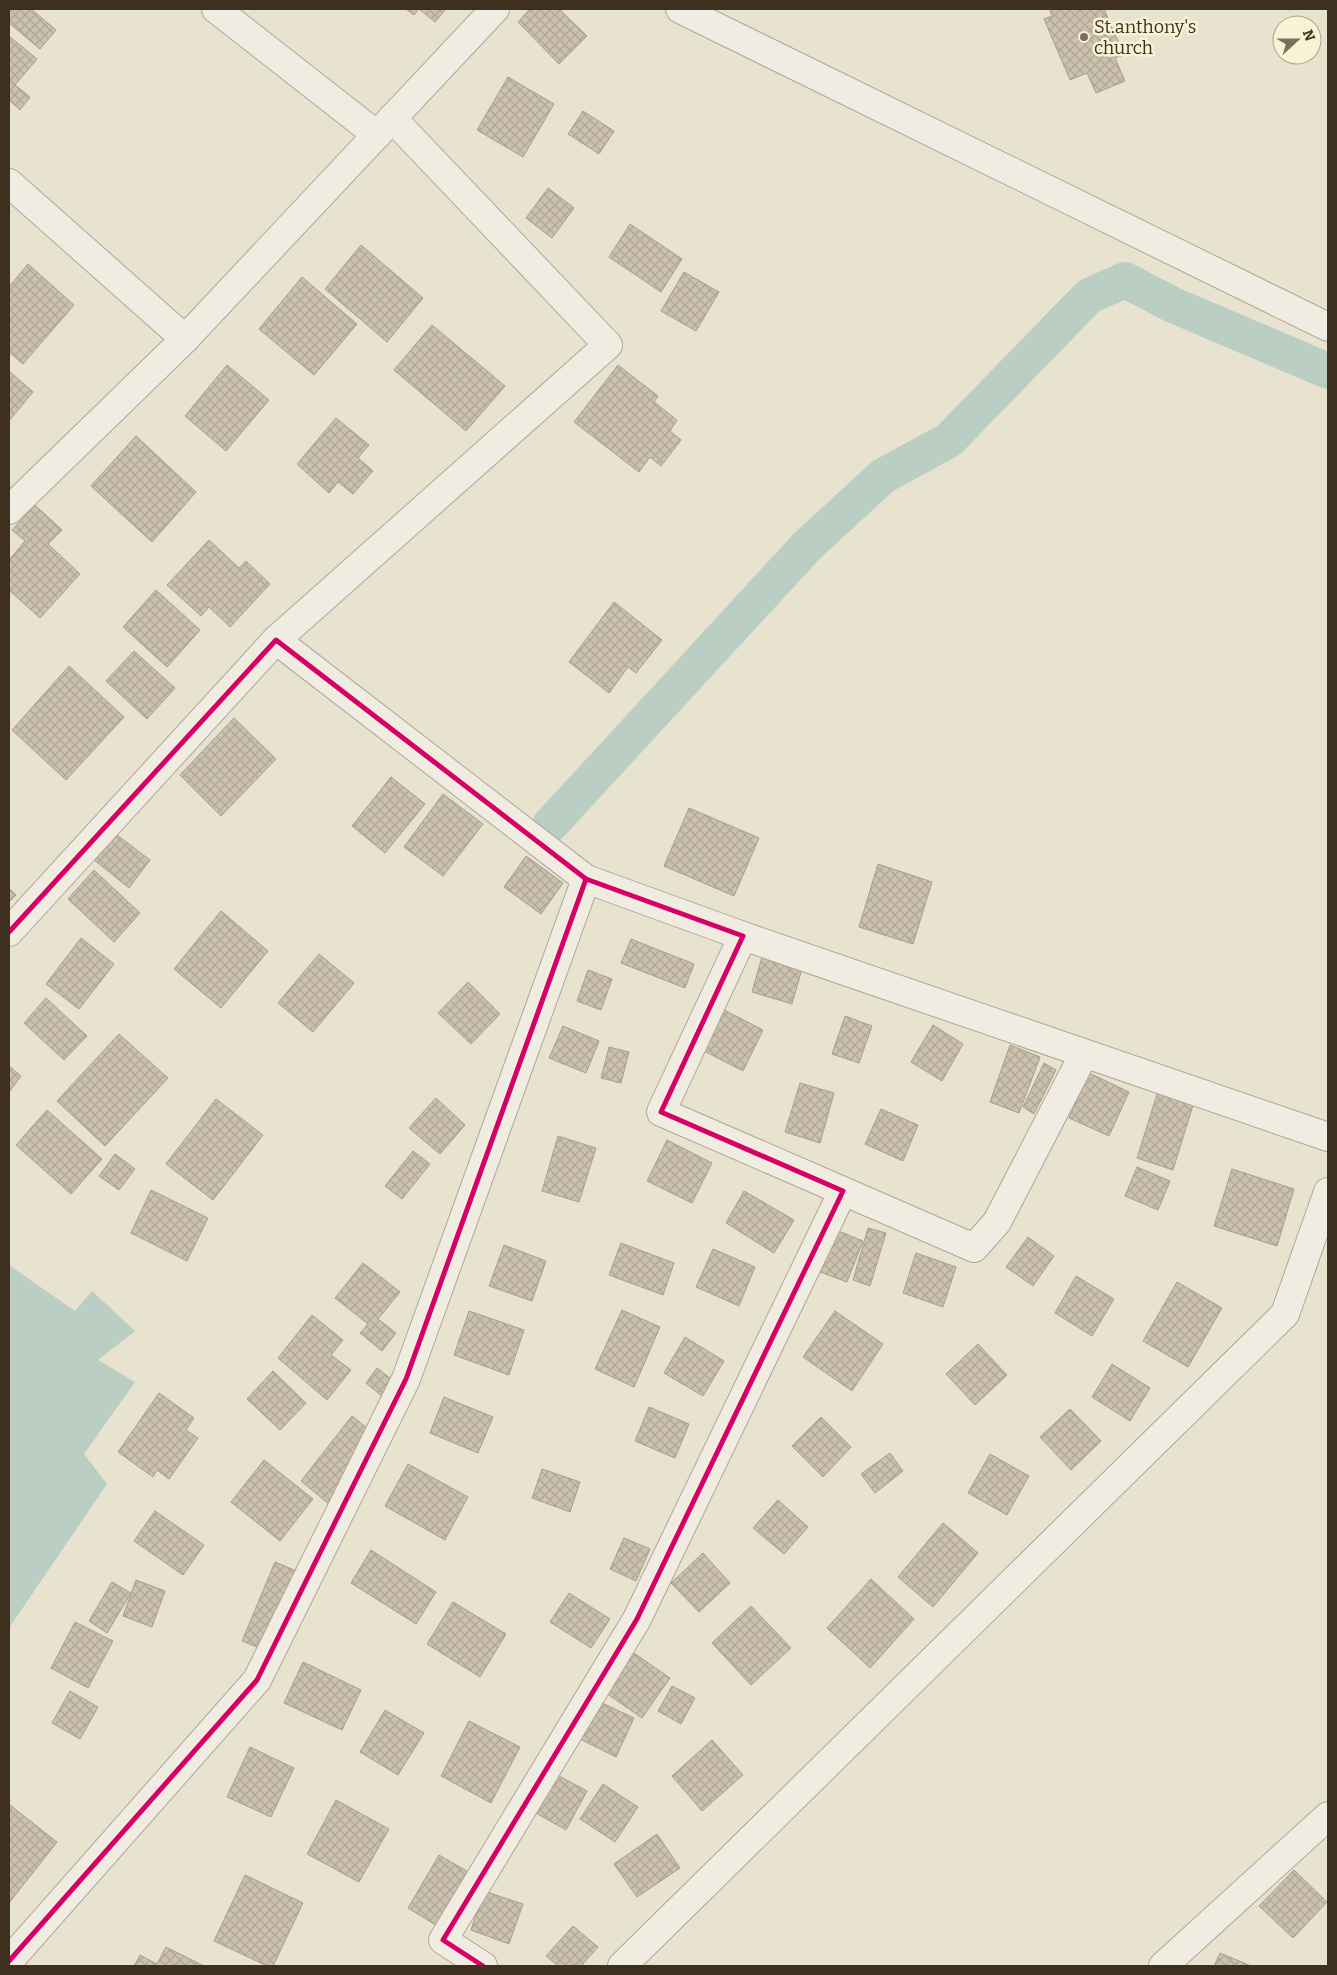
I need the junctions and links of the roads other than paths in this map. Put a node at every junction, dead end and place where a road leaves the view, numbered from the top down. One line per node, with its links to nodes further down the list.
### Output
1 (216, 9): 4 (street)
2 (495, 9): 4 (street)
3 (680, 9): 6 (street)
4 (385, 126): 7 (street); 9 (street)
5 (9, 183): 7 (street)
6 (1328, 326)
7 (185, 339): 8 (street)
8 (9, 510)
9 (276, 640): 10 (street); 11 (street)
10 (586, 879): 12 (street); 18 (street)
11 (9, 932)
12 (743, 936): 13 (street); 15 (street)
13 (1084, 1054): 14 (street); 15 (street)
14 (1328, 1138)
15 (843, 1191): 19 (street)
16 (1328, 1192): 20 (street)
17 (1328, 1816): 21 (street)
18 (9, 1961)
19 (483, 1966)
20 (622, 1966)
21 (1163, 1966)

